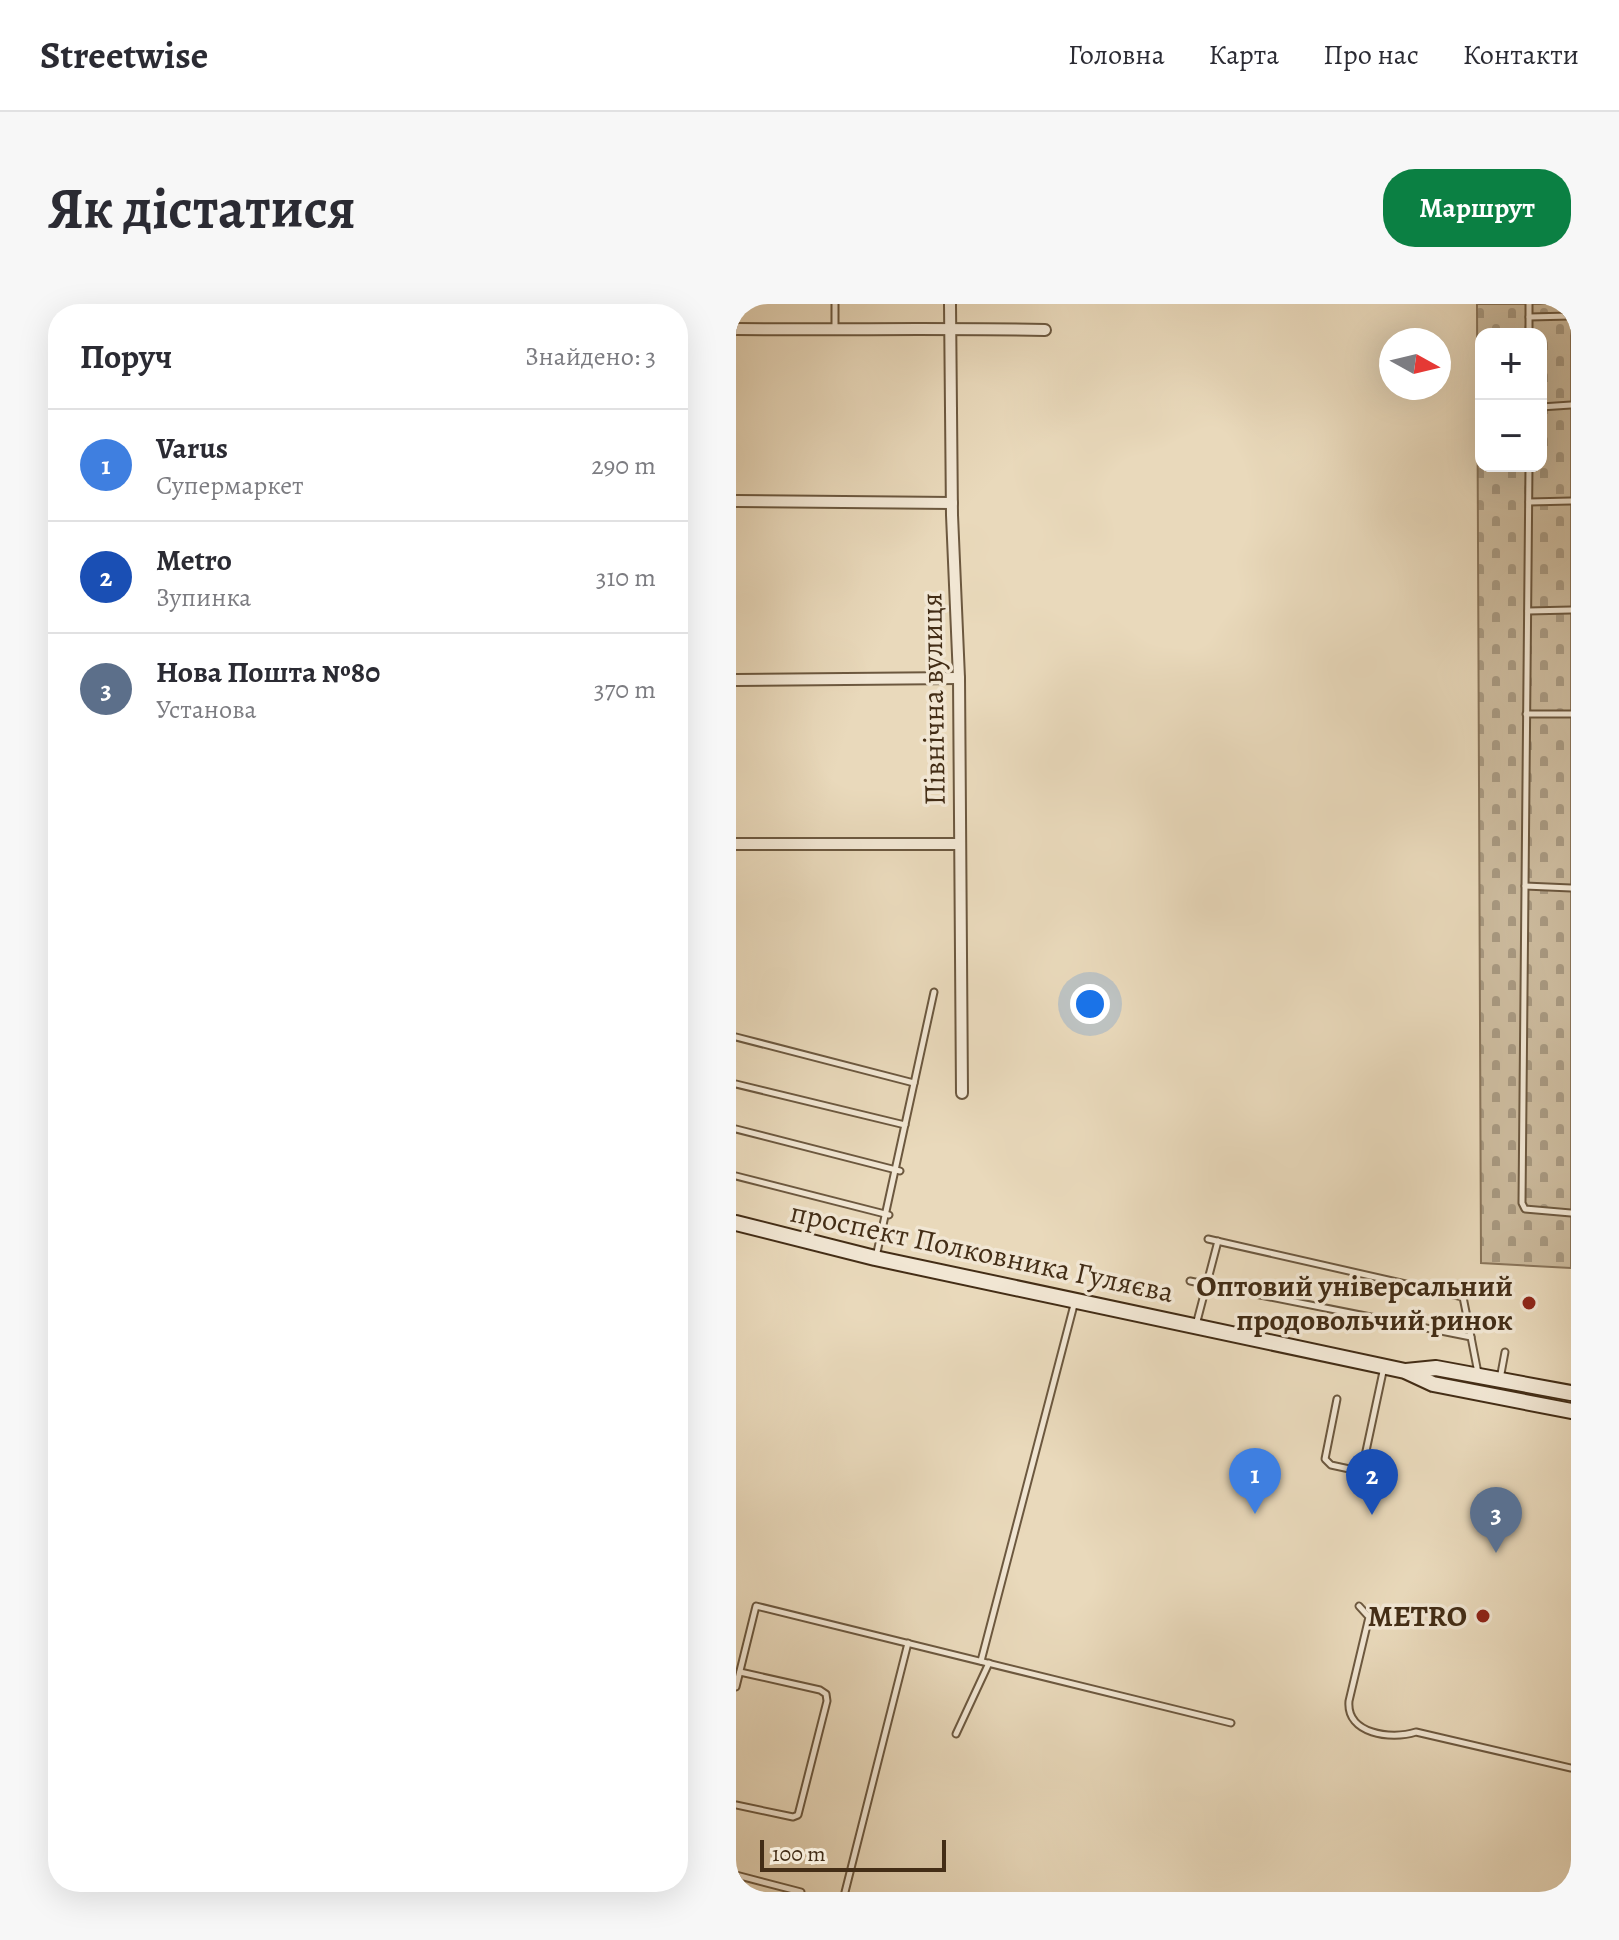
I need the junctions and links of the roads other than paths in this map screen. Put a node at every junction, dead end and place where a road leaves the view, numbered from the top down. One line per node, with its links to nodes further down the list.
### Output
1 (835, 304): 10 (lane)
2 (950, 304): 6 (street, Північна вулиця)
3 (1529, 304): 5 (lane)
4 (1571, 316): 5 (lane)
5 (1529, 317): 7 (lane)
6 (950, 328): 9 (street); 10 (street); 17 (street, Північна вулиця)
7 (1529, 328)
8 (736, 329): 10 (street)
9 (1045, 330)
10 (835, 331)
11 (1571, 405): 12 (lane)
12 (1547, 407)
13 (1529, 472): 16 (lane)
14 (736, 501): 17 (street)
15 (1571, 501): 16 (lane)
16 (1529, 502): 19 (lane)
17 (952, 503): 20 (street, Північна вулиця)
18 (1571, 610): 19 (lane)
19 (1528, 611): 22 (lane)
20 (959, 678): 21 (street); 25 (street, Північна вулиця)
21 (736, 680)
22 (1526, 714): 23 (lane); 26 (lane)
23 (1571, 714)
24 (736, 844): 25 (street)
25 (960, 844): 32 (street, Північна вулиця)
26 (1525, 886): 27 (lane); 37 (lane)
27 (1571, 888)
28 (934, 992): 30 (lane)
29 (736, 1037): 30 (lane)
30 (914, 1083): 33 (lane)
31 (736, 1084): 33 (lane)
32 (962, 1093)
33 (905, 1125): 35 (lane)
34 (736, 1129): 35 (lane)
35 (898, 1170): 38 (lane)
36 (736, 1176): 38 (lane)
37 (1571, 1213)
38 (887, 1214): 42 (lane)
39 (736, 1223): 42 (main road, проспект Полковника Гуляєва)
40 (1208, 1239): 41 (lane)
41 (1218, 1241): 44 (lane); 47 (lane)
42 (875, 1258): 45 (main road, проспект Полковника Гуляєва)
43 (1190, 1281): 44 (lane)
44 (1207, 1285): 46 (lane); 47 (lane)
45 (1075, 1300): 46 (main road, проспект Полковника Гуляєва); 58 (lane)
46 (1196, 1326): 49 (main road, проспект Полковника Гуляєва)
47 (1471, 1337): 51 (lane)
48 (1505, 1352): 52 (lane)
49 (1385, 1367): 50 (main road, проспект Полковника Гуляєва); 54 (lane)
50 (1405, 1371): 51 (main road, проспект Полковника Гуляєва); 55 (main road, проспект Полковника Гуляєва)
51 (1478, 1376): 52 (main road, проспект Полковника Гуляєва)
52 (1500, 1380): 53 (main road, проспект Полковника Гуляєва)
53 (1571, 1393)
54 (1337, 1399)
55 (1571, 1411)
56 (1359, 1606): 64 (lane)
57 (908, 1643): 58 (lane); 60 (lane); 68 (lane)
58 (981, 1661): 59 (lane)
59 (989, 1663): 62 (lane); 63 (lane)
60 (740, 1672): 61 (lane); 65 (lane)
61 (736, 1687)
62 (1231, 1723)
63 (956, 1734)
64 (1571, 1768)
65 (736, 1805)
66 (736, 1875): 67 (lane)
67 (801, 1892)
68 (845, 1892)

